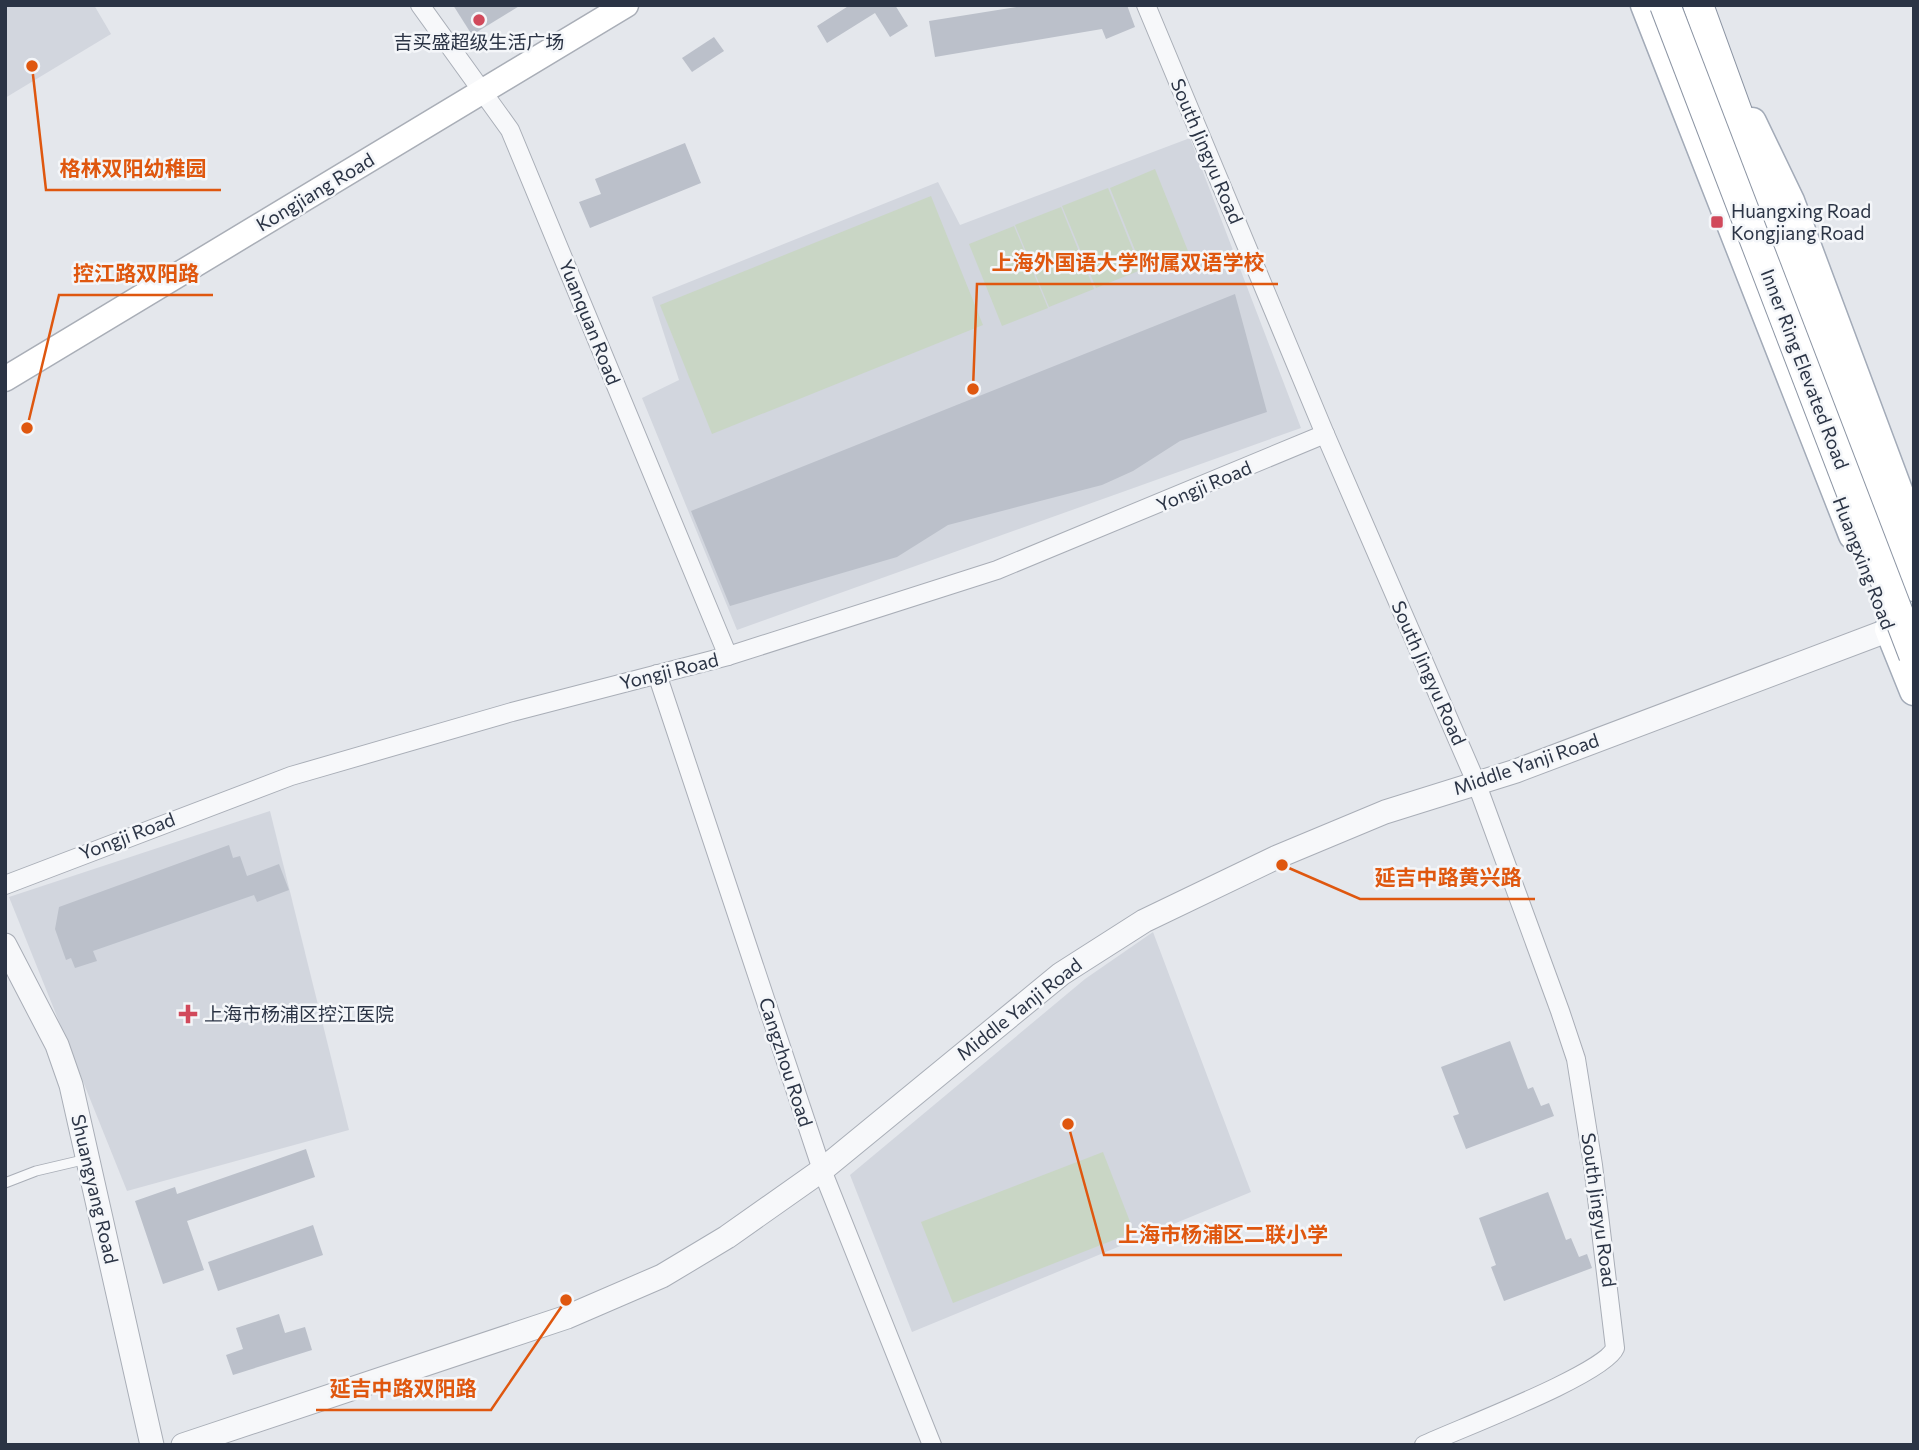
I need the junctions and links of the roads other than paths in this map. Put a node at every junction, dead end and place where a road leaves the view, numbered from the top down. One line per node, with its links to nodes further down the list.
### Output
1 (420, 5): 8 (street, Yuanquan Road)
2 (626, 5): 8 (main road, Kongjiang Road)
3 (1146, 5): 11 (street, South Jingyu Road)
4 (1645, 5): 14 (main road, Huangxing Road)
5 (1657, 5): 9 (highway, bridge)
6 (1665, 5): 9 (highway, Inner Ring Elevated Road, bridge)
7 (1699, 5): 12 (main road); 13 (highway, Inner Ring Elevated Road)
8 (482, 92): 10 (main road, Kongjiang Road); 16 (street, Yuanquan Road)
9 (1707, 115): 15 (highway, Inner Ring Elevated Road, bridge)
10 (5, 379)
11 (1325, 434): 16 (street, Yongji Road); 19 (street, South Jingyu Road)
12 (1914, 533)
13 (1914, 586)
14 (1902, 625): 18 (main road, Huangxing Road); 19 (street, Middle Yanji Road)
15 (1914, 655)
16 (728, 656): 17 (street, Yongji Road)
17 (657, 674): 20 (street, Yongji Road); 23 (street, Cangzhou Road)
18 (1914, 691)
19 (1476, 782): 23 (street, Middle Yanji Road); 28 (street, South Jingyu Road)
20 (5, 885)
21 (5, 945): 22 (street, Shuangyang Road)
22 (88, 1158): 24 (lane); 25 (street, Shuangyang Road)
23 (822, 1170): 26 (street, Middle Yanji Road); 27 (street, Cangzhou Road)
24 (5, 1184)
25 (152, 1445)
26 (183, 1445)
27 (932, 1445)
28 (1424, 1445)

